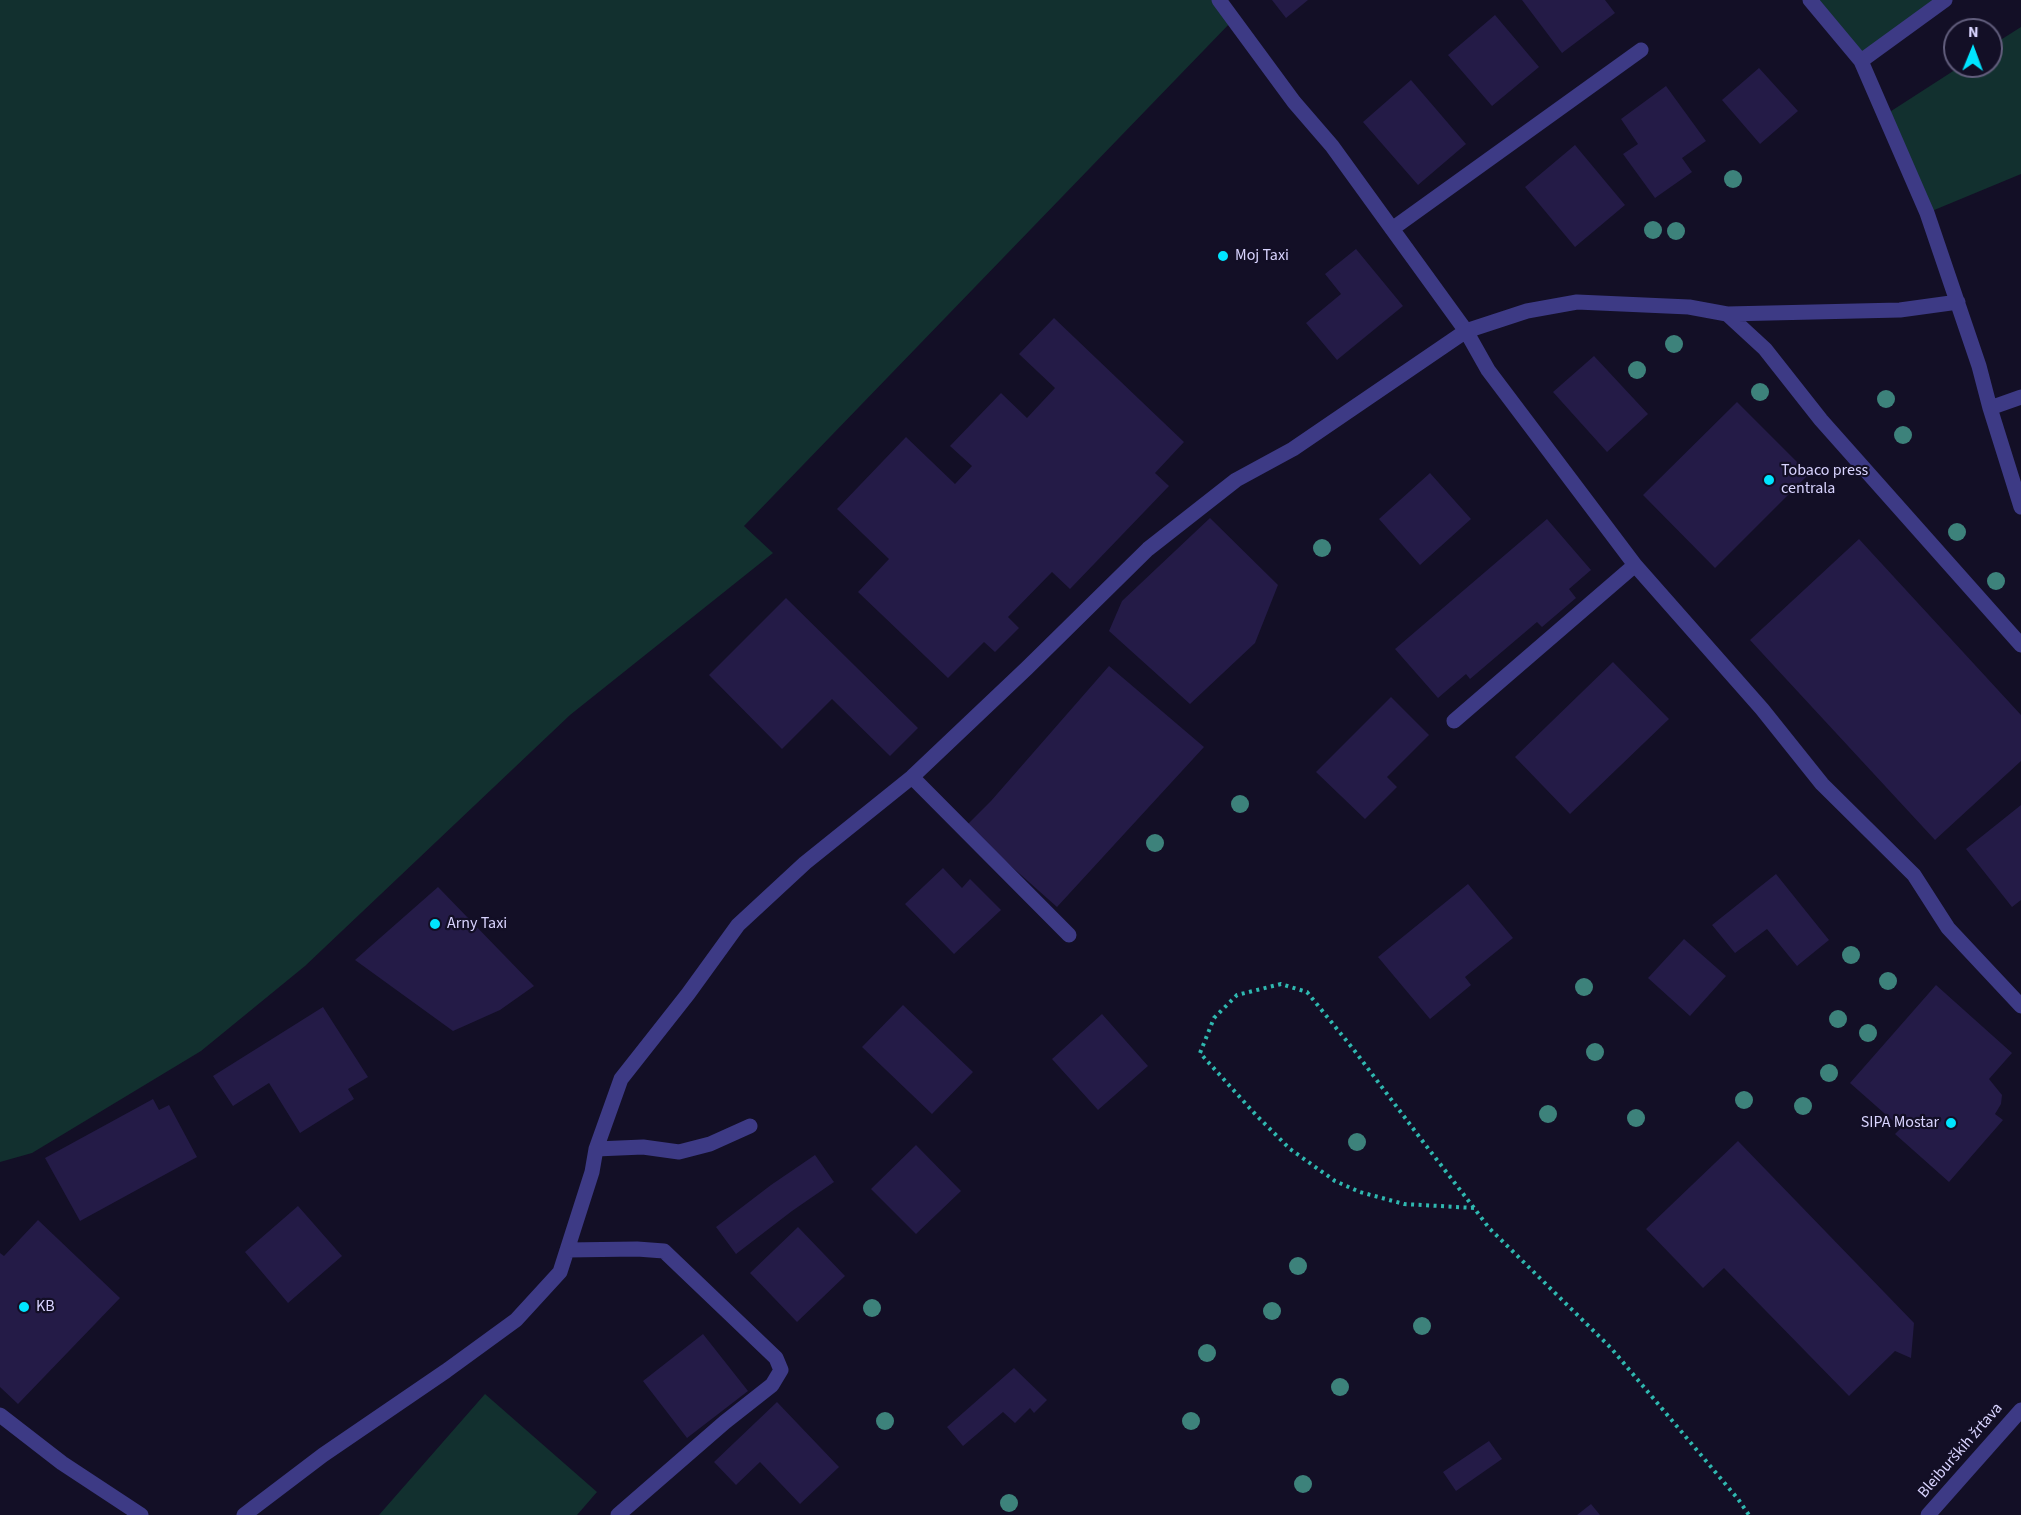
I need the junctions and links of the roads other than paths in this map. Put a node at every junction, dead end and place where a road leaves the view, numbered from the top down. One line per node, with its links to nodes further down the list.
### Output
1 (1219, 0): 6 (street)
2 (1810, 0): 5 (street)
3 (1945, 0): 5 (street)
4 (1641, 50): 6 (street)
5 (1861, 61): 7 (street)
6 (1392, 229): 9 (street)
7 (1958, 302): 8 (street); 11 (street)
8 (1727, 314): 9 (street); 14 (street)
9 (1466, 332): 13 (street); 16 (street)
10 (2021, 397): 11 (street)
11 (1990, 408): 12 (street)
12 (2021, 507)
13 (1635, 564): 15 (street); 18 (street)
14 (2021, 645)
15 (1454, 721)
16 (912, 777): 17 (street); 20 (street)
17 (1068, 935)
18 (2021, 1006)
19 (750, 1126): 20 (street)
20 (596, 1149): 21 (street)
21 (567, 1250): 25 (street); 26 (street)
22 (2021, 1410): 27 (street, Bleiburških žrtava)
23 (0, 1414): 24 (street)
24 (141, 1515)
25 (244, 1515)
26 (618, 1515)
27 (1928, 1515)

